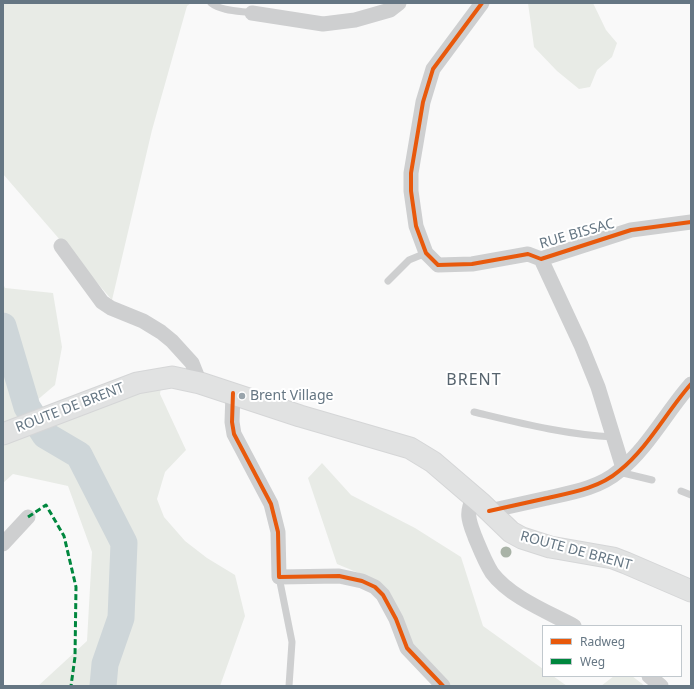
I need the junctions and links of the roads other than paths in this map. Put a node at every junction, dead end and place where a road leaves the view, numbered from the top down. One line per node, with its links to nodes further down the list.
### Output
1 (211, 3): 4 (lane)
2 (399, 3): 4 (street)
3 (482, 3): 7 (street)
4 (252, 13)
5 (691, 222): 8 (street, RUE BISSAC)
6 (61, 246): 10 (street)
7 (426, 253): 8 (street, RUE BISSAC); 9 (lane)
8 (541, 259): 15 (street)
9 (388, 281)
10 (200, 383): 12 (main road, ROUTE DE BRENT); 14 (main road, ROUTE DE BRENT)
11 (691, 384): 16 (street)
12 (232, 393): 20 (main road, ROUTE DE BRENT); 24 (street)
13 (474, 412): 15 (lane)
14 (3, 434)
15 (614, 437): 16 (street)
16 (621, 470): 17 (lane); 21 (street)
17 (652, 480)
18 (681, 491): 19 (lane)
19 (691, 495)
20 (474, 497): 21 (main road, ROUTE DE BRENT); 26 (street)
21 (489, 511): 25 (main road, ROUTE DE BRENT)
22 (28, 517): 23 (street)
23 (3, 544)
24 (279, 577): 28 (lane); 29 (street)
25 (691, 591)
26 (572, 625)
27 (650, 677): 30 (street)
28 (289, 686)
29 (443, 686)
30 (661, 686)

